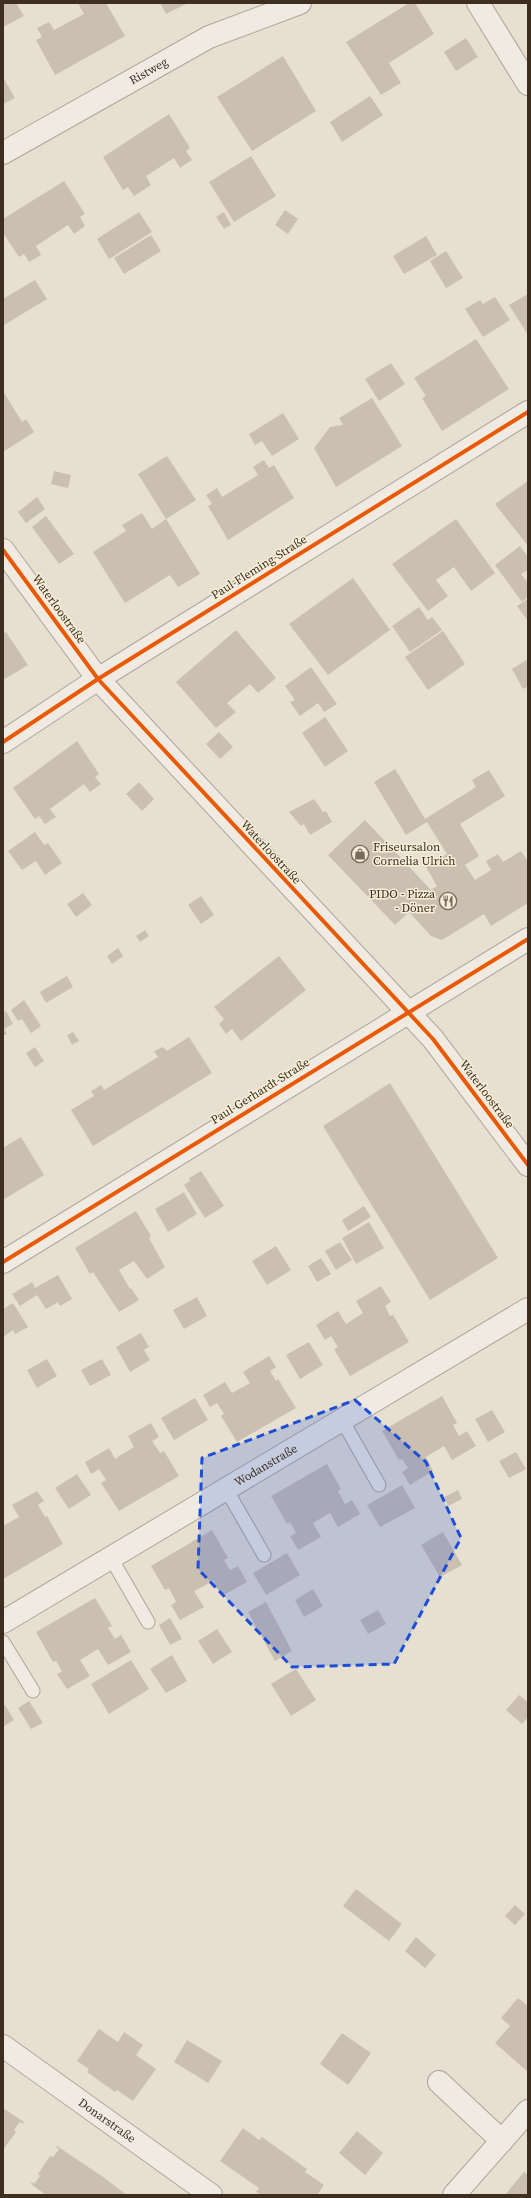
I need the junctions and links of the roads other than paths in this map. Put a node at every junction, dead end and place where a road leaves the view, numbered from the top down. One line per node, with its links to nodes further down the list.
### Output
1 (300, 3): 4 (street, Ristweg)
2 (478, 3): 3 (street)
3 (528, 84)
4 (3, 153)
5 (528, 412): 7 (street, Paul-Fleming-Straße)
6 (3, 550): 7 (street, Waterloostraße)
7 (98, 679): 8 (street, Paul-Fleming-Straße); 10 (street, Waterloostraße)
8 (3, 742)
9 (528, 939): 10 (street, Paul-Gerhardt-Straße)
10 (408, 1012): 11 (street, Waterloostraße); 12 (street, Paul-Gerhardt-Straße)
11 (528, 1165)
12 (3, 1262)
13 (528, 1309): 14 (street, Wodanstraße)
14 (342, 1420): 15 (lane); 16 (street, Wodanstraße)
15 (379, 1485)
16 (226, 1490): 17 (lane); 18 (street, Wodanstraße)
17 (264, 1555)
18 (111, 1558): 19 (street, Wodanstraße); 20 (lane)
19 (3, 1622)
20 (148, 1622)
21 (3, 1642): 22 (lane)
22 (33, 1691)
23 (3, 2046): 27 (street, Donarstraße)
24 (439, 2082): 26 (street)
25 (528, 2111): 26 (street)
26 (502, 2141): 28 (street)
27 (211, 2195)
28 (454, 2195)

